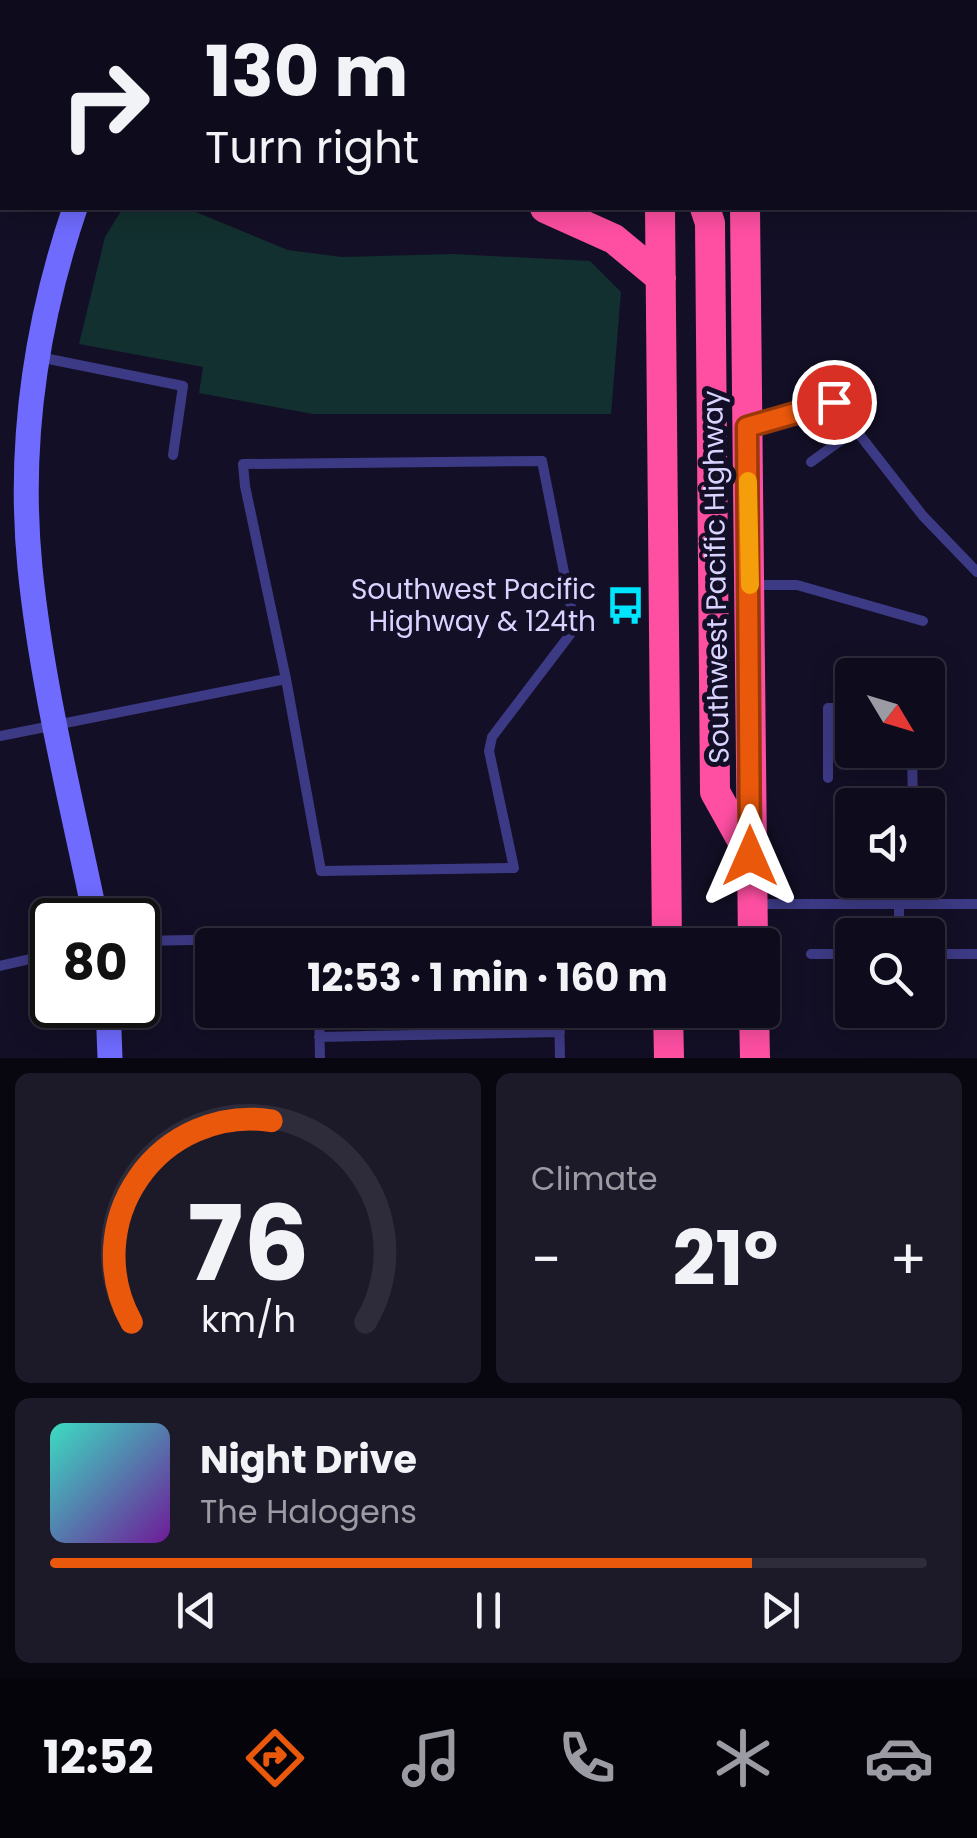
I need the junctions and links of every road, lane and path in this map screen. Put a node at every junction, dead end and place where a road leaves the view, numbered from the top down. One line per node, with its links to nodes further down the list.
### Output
1 (75, 210): 7 (main road)
2 (549, 210): 6 (highway)
3 (660, 210): 6 (highway, Southwest Pacific Highway)
4 (706, 210): 20 (highway)
5 (746, 210): 8 (highway, Southwest Pacific Highway)
6 (660, 278): 28 (highway, Southwest Pacific Highway)
7 (38, 357): 10 (lane); 17 (main road)
8 (747, 427): 9 (lane); 13 (highway, Southwest Pacific Highway)
9 (855, 430): 11 (lane); 12 (lane)
10 (173, 454)
11 (811, 462)
12 (977, 572)
13 (750, 584): 14 (lane); 20 (highway, Southwest Pacific Highway)
14 (923, 620)
15 (286, 679): 15 (lane); 17 (lane)
16 (835, 708): 19 (lane)
17 (56, 726): 18 (lane); 21 (main road)
18 (0, 736)
19 (828, 778)
20 (750, 856): 23 (highway, Southwest Pacific Highway)
21 (91, 898)
22 (913, 898): 25 (lane)
23 (752, 904): 24 (lane); 29 (highway, Southwest Pacific Highway)
24 (900, 904): 25 (lane); 27 (lane)
25 (913, 904): 26 (lane)
26 (977, 904)
27 (900, 918)
28 (667, 928)
29 (753, 928)
30 (195, 940): 31 (lane)
31 (160, 941)
32 (811, 954): 33 (lane)
33 (835, 954)
34 (945, 954): 35 (lane)
35 (977, 954)
36 (30, 959): 37 (lane)
37 (0, 966)
38 (109, 1028): 45 (main road)
39 (319, 1028): 44 (lane)
40 (560, 1028): 43 (lane)
41 (668, 1028): 48 (highway)
42 (754, 1028): 49 (highway)
43 (560, 1032): 44 (lane); 47 (lane)
44 (319, 1037): 46 (lane)
45 (110, 1058)
46 (320, 1058)
47 (560, 1058)
48 (669, 1058)
49 (754, 1058)

